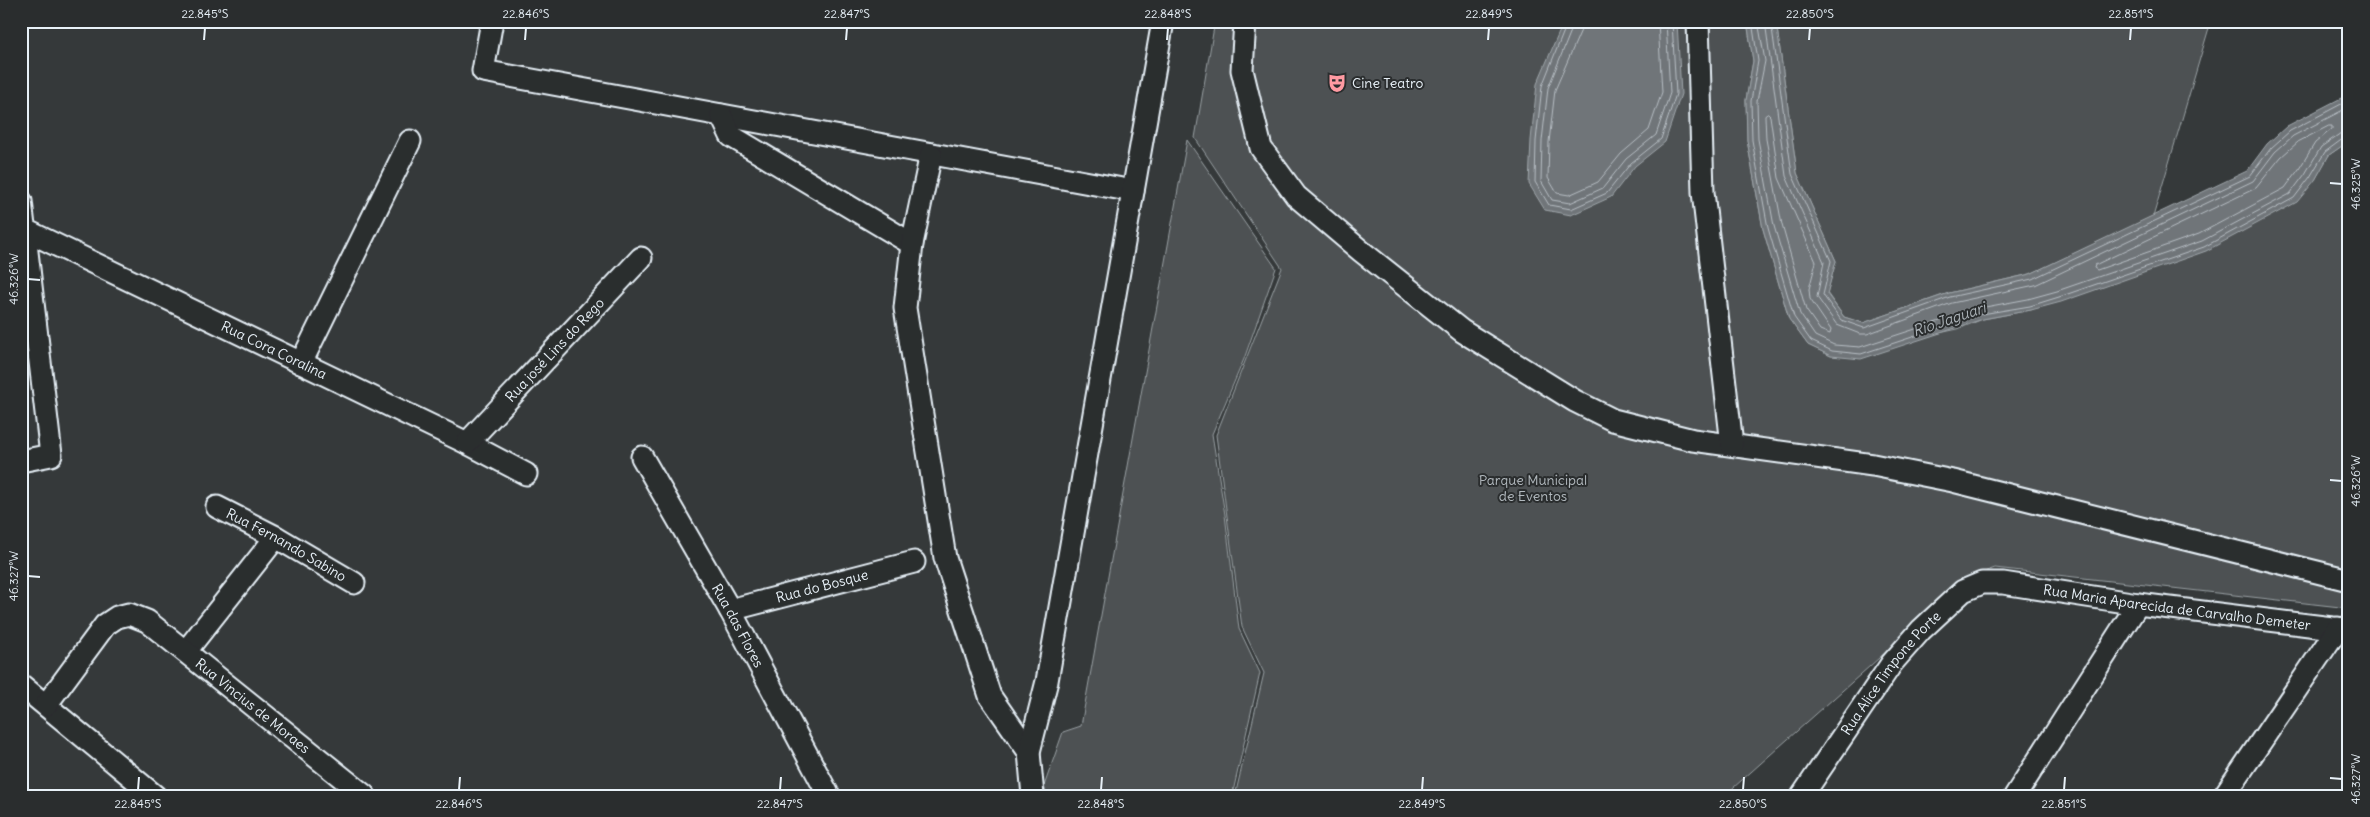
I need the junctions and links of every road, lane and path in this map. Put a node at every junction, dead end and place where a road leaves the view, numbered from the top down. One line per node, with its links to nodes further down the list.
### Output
1 (492, 21): 5 (street)
2 (1163, 21): 8 (street)
3 (1245, 21): 15 (street)
4 (1698, 21): 15 (street)
5 (721, 115): 7 (street); 11 (street)
6 (410, 142): 13 (street)
7 (931, 154): 8 (street); 11 (street)
8 (1133, 191): 31 (street)
9 (21, 201): 10 (street)
10 (22, 232): 13 (street, Rua Cora Coralina); 17 (street)
11 (912, 244): 31 (street)
12 (641, 258): 14 (street, Rua josé Lins do Rego)
13 (301, 362): 14 (street, Rua Cora Coralina)
14 (467, 443): 18 (street, Rua Cora Coralina)
15 (1732, 446): 22 (street)
16 (642, 457): 26 (street, Rua das Flores)
17 (21, 461)
18 (526, 474)
19 (218, 507): 20 (street, Rua Fernando Sabino)
20 (276, 537): 23 (street, Rua Fernando Sabino); 28 (street)
21 (914, 562): 26 (street, Rua do Bosque)
22 (2349, 580)
23 (354, 583)
24 (2003, 583): 25 (street, Rua Maria Aparecida de Carvalho Demeter); 36 (street, Rua Alice Timpone Porte)
25 (2138, 604): 27 (street, Rua Maria Aparecida de Carvalho Demeter); 37 (street)
26 (730, 610): 34 (street, Rua das Flores)
27 (2344, 629): 38 (street)
28 (186, 651): 30 (street, Rua Vincius de Moraes); 33 (street, Rua Vincius de Moraes)
29 (23, 690): 30 (street)
30 (46, 705): 32 (street)
31 (1029, 752): 35 (street)
32 (143, 792)
33 (365, 796)
34 (829, 796)
35 (1033, 796)
36 (1802, 796)
37 (2014, 796)
38 (2224, 796)

